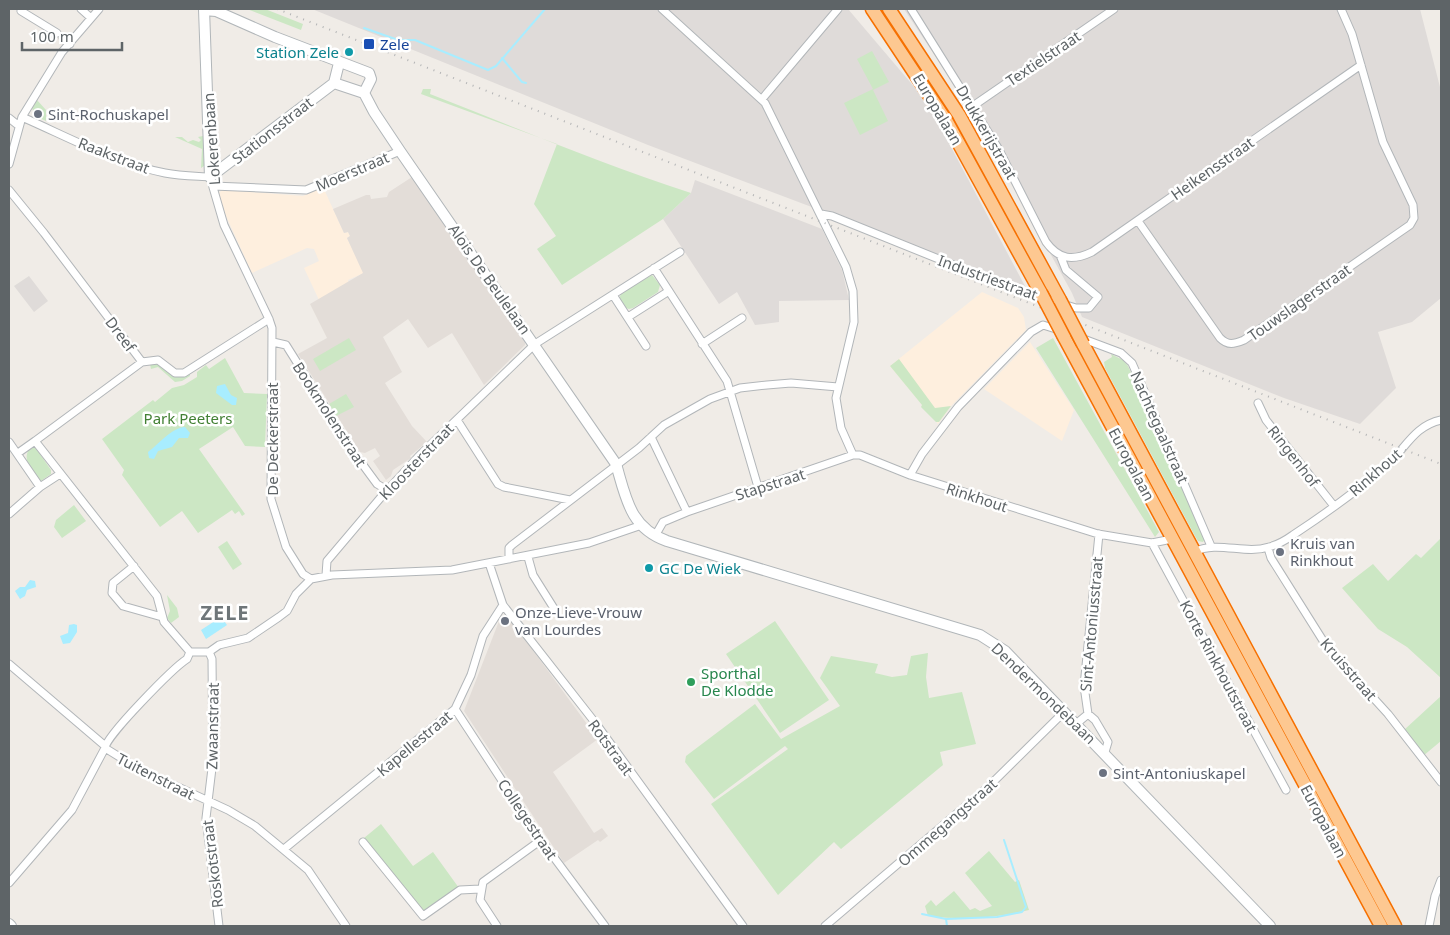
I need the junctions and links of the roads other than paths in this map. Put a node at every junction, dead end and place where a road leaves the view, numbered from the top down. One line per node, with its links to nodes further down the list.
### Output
1 (81, 9): 12 (street)
2 (99, 9): 12 (street)
3 (204, 9): 16 (street); 27 (street, Lokerenbaan)
4 (662, 9): 20 (street)
5 (838, 9): 20 (street)
6 (872, 9): 67 (highway, Europalaan, bridge)
7 (889, 9): 71 (highway, Europalaan, bridge)
8 (911, 9): 21 (street, Drukkerijstraat)
9 (1114, 9): 21 (street, Textielstraat)
10 (1341, 9): 17 (street)
11 (21, 11): 13 (street)
12 (91, 18): 15 (street)
13 (56, 33)
14 (63, 38): 15 (street)
15 (70, 44): 22 (street)
16 (339, 63): 18 (street); 19 (street)
17 (1361, 65): 30 (street, Heikensstraat); 30 (street, Touwslagerstraat)
18 (334, 83): 19 (street); 27 (street, Stationsstraat)
19 (364, 93): 25 (street, Alois De Beulelaan)
20 (762, 99): 29 (street)
21 (973, 106): 32 (street, Drukkerijstraat)
22 (22, 117): 24 (street); 27 (street, Raakstraat)
23 (9, 118): 24 (street)
24 (19, 126): 26 (street)
25 (400, 151): 27 (street, Moerstraat); 40 (street, Alois De Beulelaan)
26 (9, 164)
27 (212, 182): 36 (street, Lokerenbaan)
28 (9, 190): 43 (street, Dreef)
29 (821, 214): 32 (street, Industriestraat); 44 (street)
30 (1138, 221): 32 (street, Heikensstraat)
31 (680, 252): 33 (street)
32 (1060, 255)
33 (654, 268): 34 (street); 35 (street)
34 (669, 291): 37 (street); 41 (street)
35 (613, 295): 37 (street); 40 (street)
36 (269, 318): 39 (street, De Deckerstraat); 43 (street, Dreef)
37 (628, 318): 42 (street)
38 (742, 318): 41 (street)
39 (272, 342): 59 (street, Bookmolenstraat); 77 (street, De Deckerstraat)
40 (535, 344): 47 (street); 54 (street, Alois De Beulelaan)
41 (702, 344): 45 (street)
42 (646, 346)
43 (142, 362): 50 (street)
44 (838, 387): 45 (street); 53 (street)
45 (730, 391): 49 (street); 58 (street)
46 (1258, 403): 61 (street, Ringenhof)
47 (457, 420): 59 (street, Kloosterstraat); 60 (street, Kloosterstraat)
48 (1441, 420): 61 (street, Rinkhout)
49 (651, 437): 54 (street); 62 (street)
50 (35, 441): 52 (street); 55 (street)
51 (9, 442): 52 (street)
52 (18, 453): 57 (street)
53 (853, 455): 56 (street, Rinkhout); 58 (street, Stapstraat)
54 (616, 464): 60 (street); 64 (street, Alois De Beulelaan)
55 (60, 474): 57 (street); 75 (street)
56 (910, 475): 65 (street, Rinkhout); 69 (street, Nachtegaalstraat)
57 (40, 487): 63 (street)
58 (758, 487): 62 (street, Stapstraat)
59 (387, 490): 76 (street, Kloosterstraat)
60 (570, 500): 73 (street)
61 (1334, 506): 70 (street, Rinkhout)
62 (687, 512): 66 (street, Stapstraat)
63 (9, 514)
64 (639, 526): 66 (street, Dendermondebaan); 72 (street)
65 (1099, 534): 68 (street, Rinkhout); 86 (street, Sint-Antoniusstraat)
66 (655, 536): 85 (street, Dendermondebaan)
67 (1172, 539): 68 (street, Rinkhout); 106 (highway, Europalaan)
68 (1152, 542): 91 (street, Korte Rinkhoutstraat)
69 (1211, 546): 70 (street, Rinkhout); 71 (street, Rinkhout)
70 (1268, 548): 90 (street, Kruisstraat)
71 (1194, 552): 107 (highway, Europalaan)
72 (528, 556): 73 (street); 79 (street)
73 (509, 559): 74 (street)
74 (489, 563): 76 (street); 78 (street, Rotstraat)
75 (134, 566): 80 (street); 80 (street)
76 (326, 575): 77 (street)
77 (311, 580): 82 (street)
78 (503, 605): 84 (street, Kapellestraat); 103 (street, Rotstraat)
79 (555, 610)
80 (162, 617): 81 (street)
81 (190, 652): 82 (street); 88 (street)
82 (208, 652): 92 (street, Zwaanstraat)
83 (9, 664): 88 (street, Tuitenstraat)
84 (455, 709): 93 (street, Collegestraat); 95 (street, Kapellestraat)
85 (1064, 712): 87 (street, Dendermondebaan); 104 (street, Ommegangstraat)
86 (1088, 714): 87 (street); 89 (street)
87 (1076, 724): 89 (street, Dendermondebaan)
88 (104, 747): 92 (street, Tuitenstraat); 97 (street)
89 (1104, 752): 105 (street, Dendermondebaan)
90 (1441, 782)
91 (1286, 790)
92 (208, 801): 95 (street, Tuitenstraat); 99 (street, Roskotstraat)
93 (541, 840): 98 (street); 102 (street, Collegestraat)
94 (363, 842): 98 (street)
95 (284, 849): 100 (street, Tuitenstraat)
96 (1441, 880): 108 (street)
97 (9, 884)
98 (480, 889): 101 (street)
99 (220, 926)
100 (346, 926)
101 (496, 926)
102 (605, 926)
103 (743, 926)
104 (825, 926)
105 (1270, 926)
106 (1380, 926)
107 (1395, 926)
108 (1429, 926)

